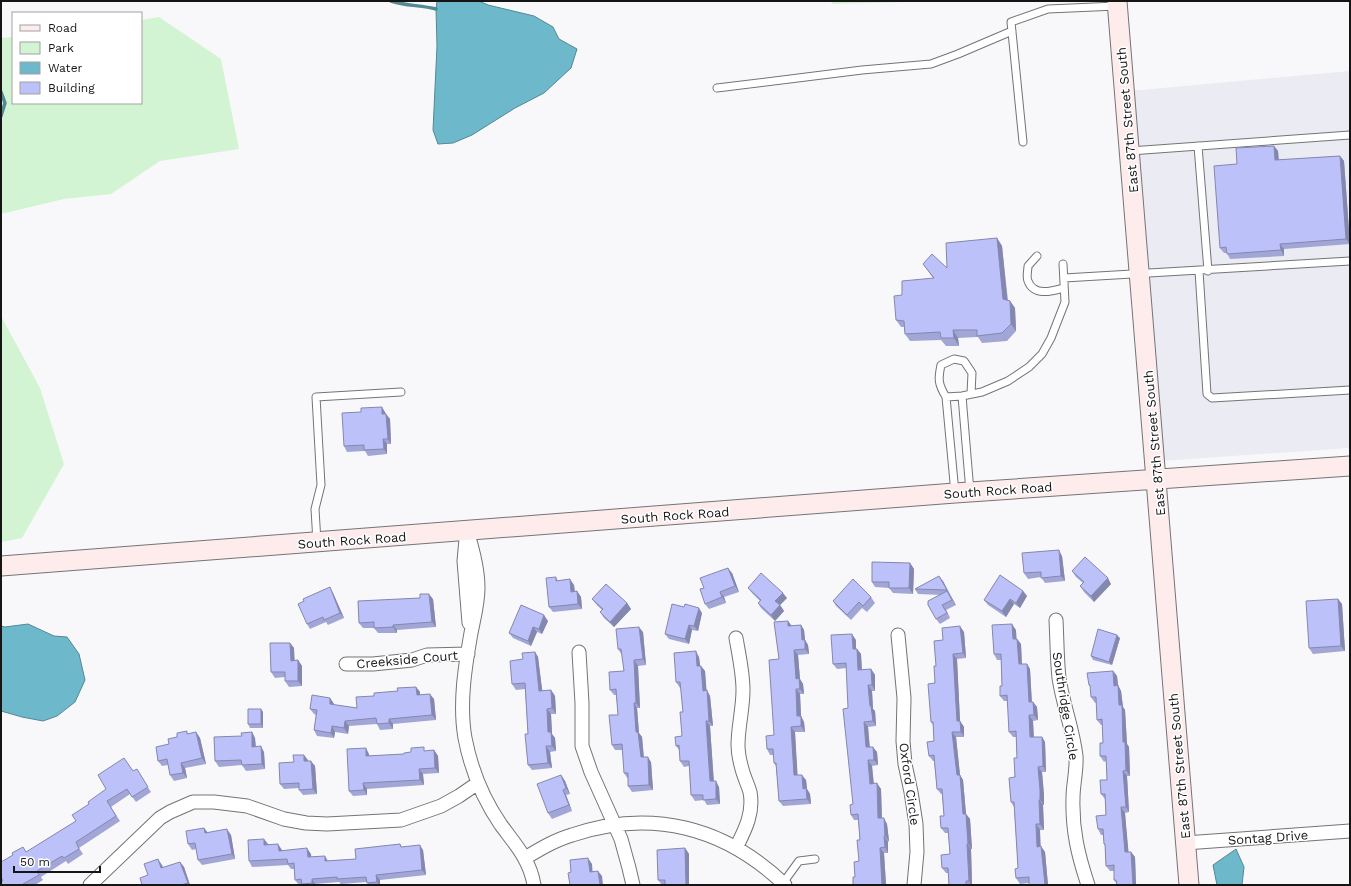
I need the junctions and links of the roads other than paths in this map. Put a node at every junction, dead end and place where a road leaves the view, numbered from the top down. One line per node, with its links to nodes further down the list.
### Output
1 (1117, 3): 2 (lane); 7 (main road, East 87th Street South)
2 (1012, 31): 3 (lane); 5 (lane)
3 (717, 88)
4 (1350, 135): 6 (lane)
5 (1023, 142)
6 (1198, 146): 7 (lane); 12 (lane)
7 (1130, 151): 13 (main road, East 87th Street South)
8 (1037, 256): 15 (lane)
9 (1350, 261): 12 (lane)
10 (1063, 264): 14 (lane)
11 (1199, 271): 12 (lane); 13 (lane); 16 (lane)
12 (1208, 271)
13 (1140, 275): 14 (lane); 22 (main road, East 87th Street South)
14 (1064, 278): 15 (lane)
15 (1064, 288): 18 (lane)
16 (1350, 390)
17 (401, 392): 25 (lane)
18 (971, 394): 19 (lane); 20 (lane)
19 (962, 396): 20 (lane); 23 (lane)
20 (946, 397): 23 (lane)
21 (1350, 466): 22 (main road, South Rock Road)
22 (1156, 479): 23 (main road, South Rock Road); 36 (main road, East 87th Street South)
23 (963, 493): 24 (main road, South Rock Road)
24 (467, 532): 25 (main road, South Rock Road); 31 (street)
25 (317, 542): 26 (main road, South Rock Road)
26 (1, 566)
27 (1056, 620): 45 (street, Southridge Circle)
28 (898, 635): 44 (street, Oxford Circle)
29 (736, 638): 37 (street)
30 (579, 652): 34 (street)
31 (468, 654): 32 (street, Creekside Court); 33 (street)
32 (346, 664)
33 (478, 783): 38 (street); 41 (street)
34 (614, 824): 37 (street); 38 (street); 43 (street)
35 (1350, 831): 36 (street, Sontag Drive)
36 (1186, 843): 46 (main road, East 87th Street South)
37 (736, 848): 40 (street)
38 (525, 858): 42 (street)
39 (815, 859): 40 (lane)
40 (784, 884)
41 (90, 885)
42 (534, 885)
43 (632, 885)
44 (914, 885)
45 (1088, 885)
46 (1189, 885)

